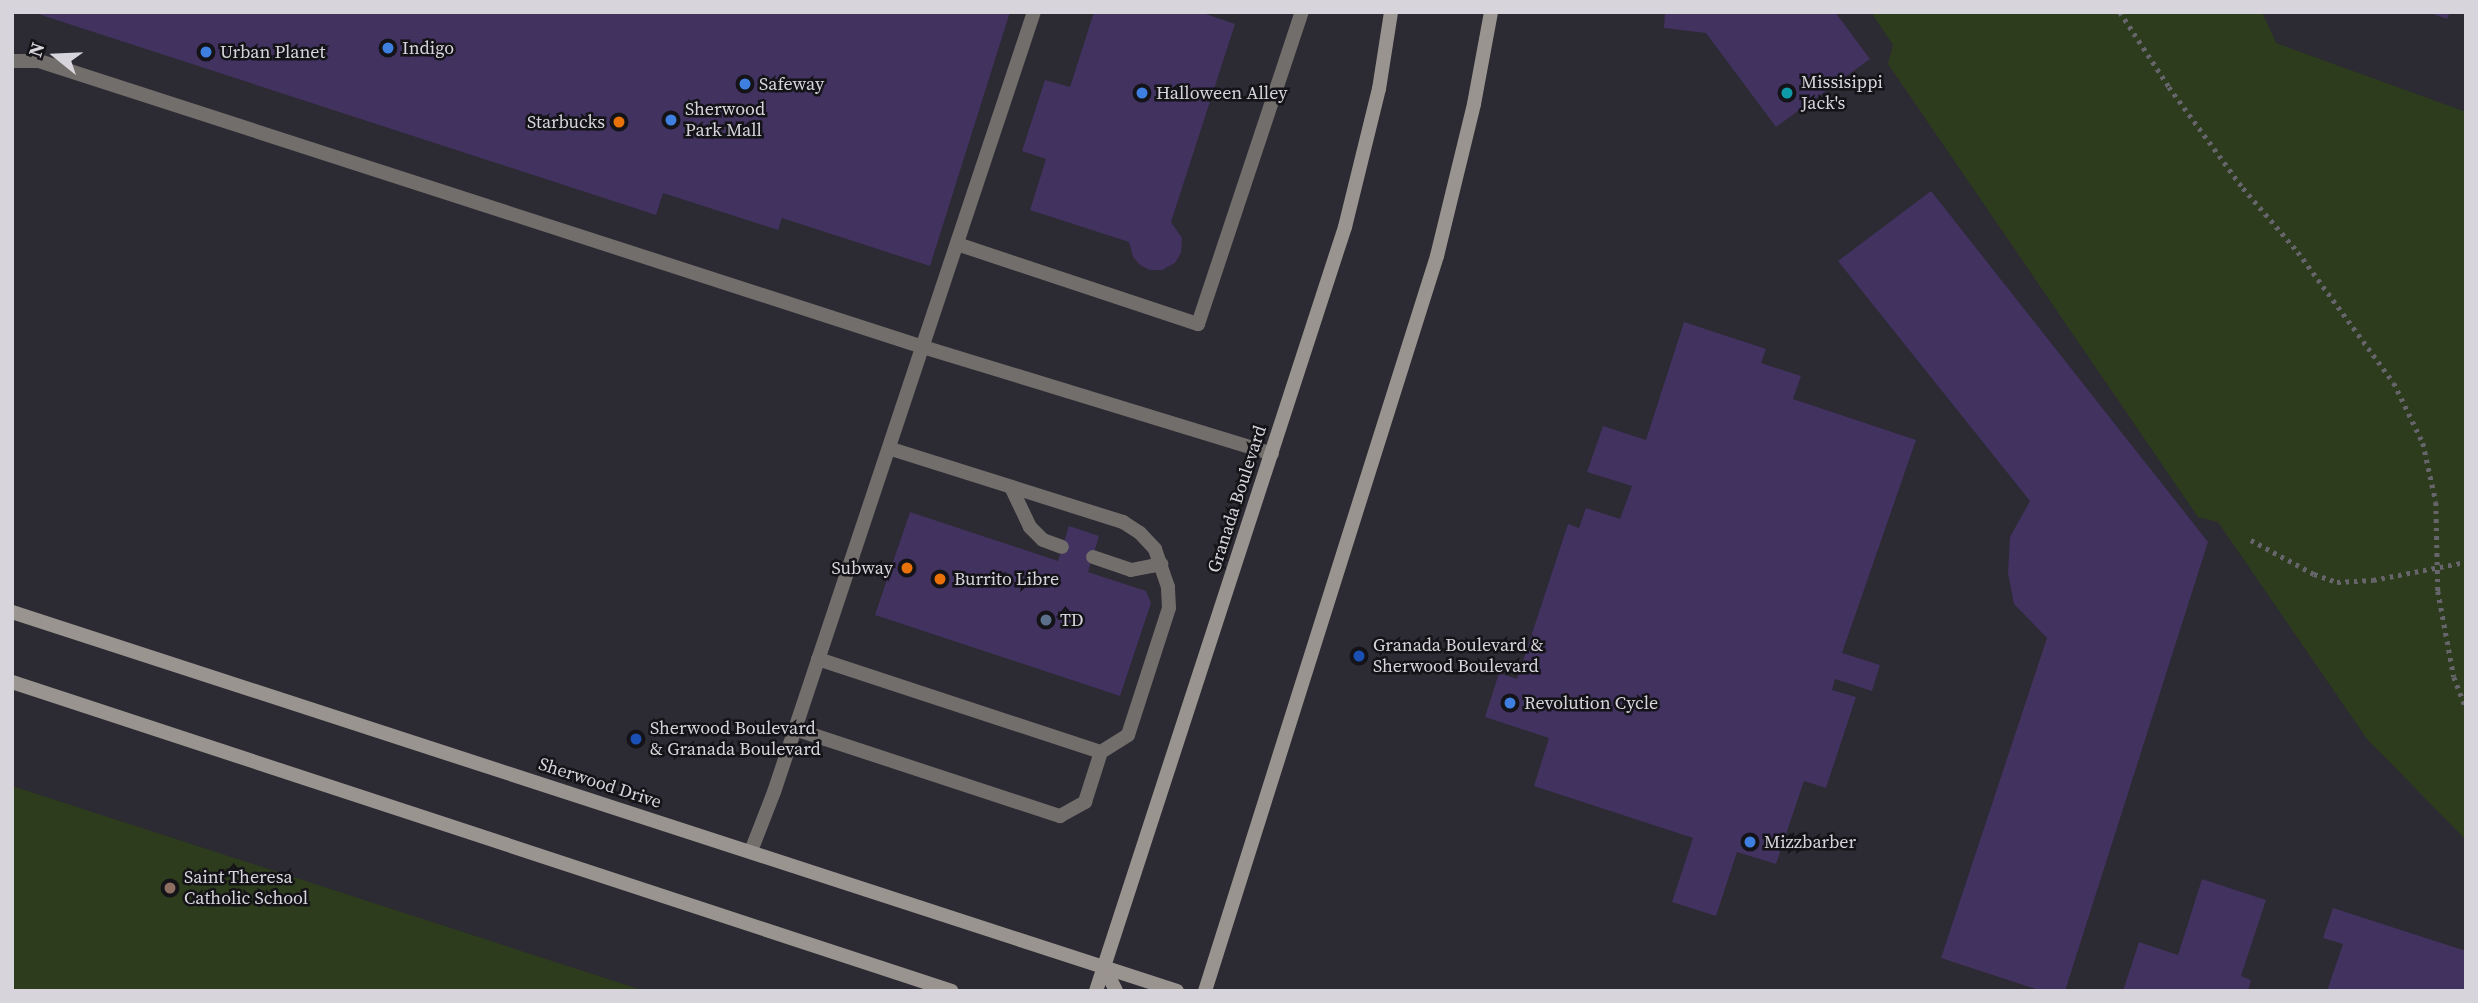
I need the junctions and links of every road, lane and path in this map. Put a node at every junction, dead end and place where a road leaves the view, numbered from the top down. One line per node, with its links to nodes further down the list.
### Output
1 (1034, 12): 7 (lane)
2 (1301, 12): 7 (lane)
3 (1391, 12): 10 (main road, Granada Boulevard)
4 (1491, 12): 30 (main road)
5 (2120, 12): 17 (path)
6 (12, 61): 8 (lane)
7 (957, 244): 8 (lane)
8 (923, 347): 9 (lane); 10 (lane)
9 (889, 448): 11 (lane); 19 (lane)
10 (1272, 454): 25 (main road, Granada Boulevard)
11 (1012, 487): 13 (lane); 16 (lane)
12 (2251, 540): 17 (path)
13 (1062, 547)
14 (1093, 557): 16 (lane)
15 (2466, 562): 17 (path)
16 (1161, 564): 23 (lane)
17 (2438, 568): 21 (path)
18 (12, 612): 24 (main road, Sherwood Drive)
19 (818, 659): 22 (lane); 23 (lane)
20 (12, 682): 26 (main road)
21 (2466, 708)
22 (795, 729): 23 (lane); 24 (lane)
23 (1101, 752)
24 (751, 852): 25 (main road, Sherwood Drive)
25 (1104, 967): 27 (main road, Granada Boulevard); 28 (main road); 29 (main road, Sherwood Drive)
26 (952, 991)
27 (1096, 991)
28 (1116, 991)
29 (1177, 991)
30 (1205, 991)

